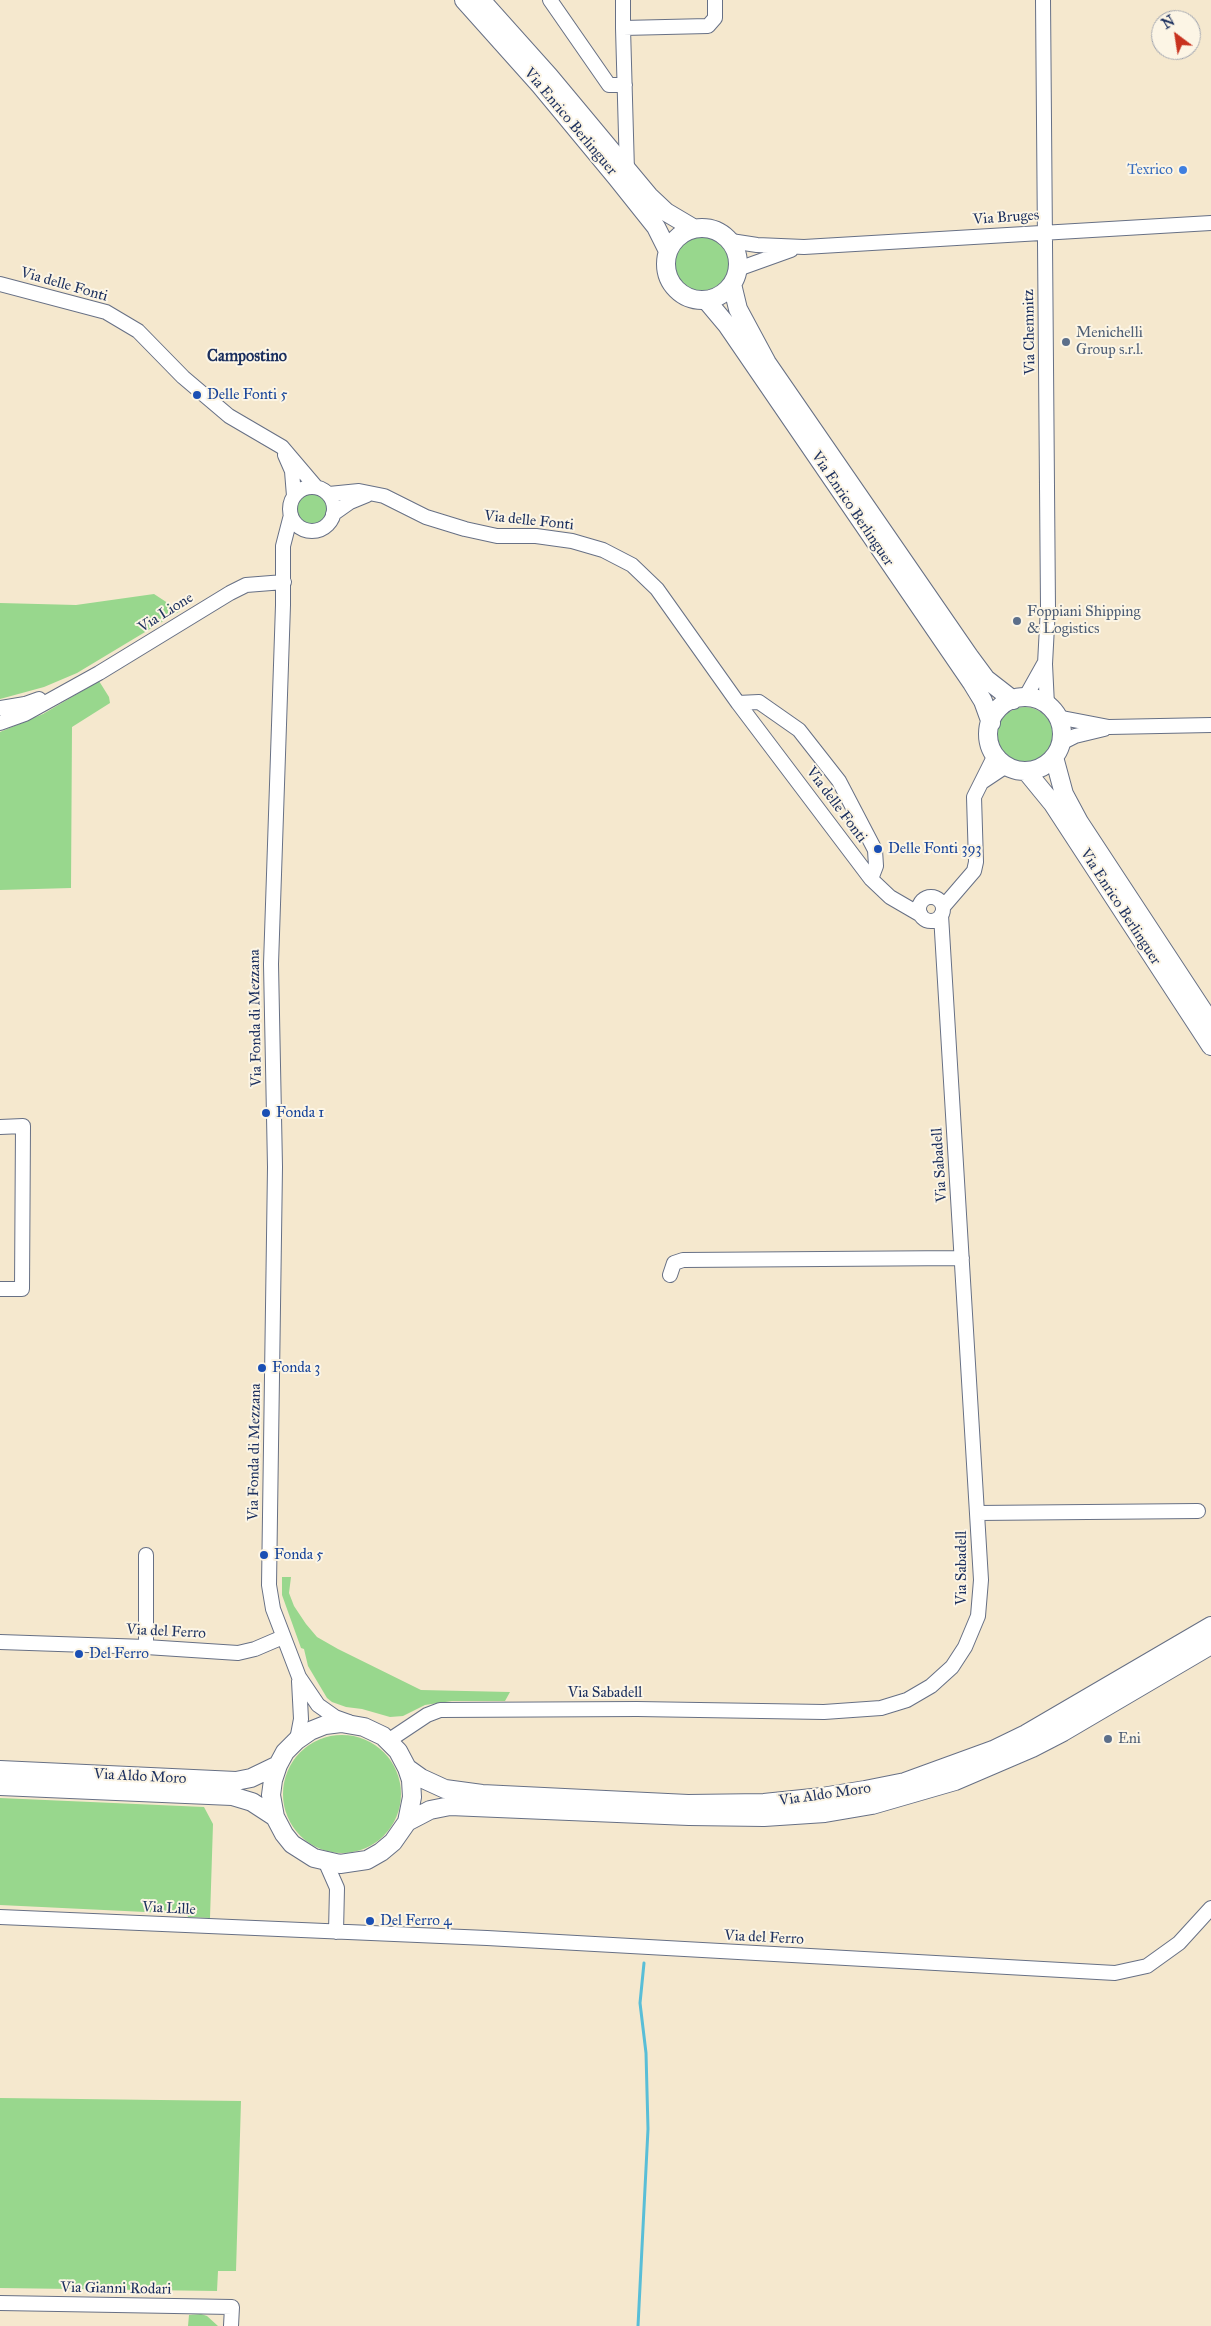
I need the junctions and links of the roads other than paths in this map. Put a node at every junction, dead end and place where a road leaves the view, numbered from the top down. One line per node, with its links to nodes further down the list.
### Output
1 (464, 0): 15 (main road, Via Enrico Berlinguer)
2 (481, 0): 9 (main road, Via Enrico Berlinguer)
3 (550, 0): 8 (street)
4 (623, 0): 7 (street)
5 (715, 0): 7 (street)
6 (1043, 0): 12 (street, Via Chemnitz)
7 (623, 28): 8 (street)
8 (625, 84): 9 (street)
9 (626, 171): 11 (main road, Via Enrico Berlinguer)
10 (1211, 223): 12 (street, Via Bruges)
11 (693, 228): 13 (main road, Via Enrico Berlinguer); 15 (main road)
12 (1045, 232): 14 (street, Via Bruges); 29 (street, Via Chemnitz)
13 (731, 241): 14 (street, Via Bruges); 16 (main road, Via Enrico Berlinguer)
14 (804, 247): 16 (street, Via Bruges)
15 (668, 251): 18 (main road, Via Enrico Berlinguer)
16 (735, 276): 18 (main road); 31 (main road, Via Enrico Berlinguer)
17 (0, 284): 19 (street, Via delle Fonti)
18 (706, 300): 36 (main road, Via Enrico Berlinguer)
19 (282, 447): 20 (street, Via delle Fonti); 23 (street)
20 (316, 487): 21 (street, Via delle Fonti); 23 (street)
21 (329, 494): 22 (street, Via delle Fonti); 24 (street)
22 (370, 494): 24 (street); 32 (street, Via delle Fonti)
23 (294, 496): 25 (street)
24 (333, 514): 26 (street)
25 (291, 515): 26 (street); 27 (street, Via Fonda di Mezzana)
26 (304, 529): 27 (street)
27 (283, 546): 28 (street, Via Fonda di Mezzana)
28 (284, 582): 30 (street, Via Lione); 54 (street, Via Fonda di Mezzana)
29 (1045, 664): 31 (street, Via Chemnitz); 34 (street, Via Chemnitz)
30 (70, 688): 33 (street, Via Lione); 35 (street, Via Lione)
31 (1019, 699): 34 (main road, Via Enrico Berlinguer); 36 (main road)
32 (738, 703): 42 (street, Via delle Fonti); 42 (street, Via delle Fonti)
33 (0, 708)
34 (1052, 711): 38 (street); 39 (main road, Via Enrico Berlinguer)
35 (0, 723)
36 (991, 723): 40 (main road, Via Enrico Berlinguer)
37 (1211, 726): 38 (street)
38 (1109, 727): 39 (street)
39 (1058, 750): 41 (main road); 44 (main road, Via Enrico Berlinguer)
40 (1000, 760): 41 (main road); 43 (street)
41 (1026, 771): 45 (main road, Via Enrico Berlinguer)
42 (872, 879): 43 (street, Via delle Fonti)
43 (928, 909): 47 (street, Via Sabadell)
44 (1211, 1022)
45 (1211, 1046)
46 (0, 1126): 49 (street)
47 (962, 1258): 48 (street); 51 (street, Via Sabadell)
48 (670, 1276)
49 (0, 1289)
50 (1198, 1511): 51 (street)
51 (977, 1513): 61 (street, Via Sabadell)
52 (146, 1555): 57 (street)
53 (1211, 1626): 63 (main road, Via Aldo Moro)
54 (283, 1637): 57 (street, Via del Ferro); 58 (street)
55 (0, 1642): 57 (street, Via del Ferro)
56 (1211, 1645): 67 (main road, Via Aldo Moro)
57 (146, 1646)
58 (299, 1677): 59 (street); 60 (street)
59 (357, 1725): 60 (main road, Via Aldo Moro); 61 (main road, Via Aldo Moro)
60 (297, 1740): 62 (main road, Via Aldo Moro)
61 (388, 1741): 63 (main road, Via Aldo Moro)
62 (278, 1765): 64 (main road, Via Aldo Moro); 66 (main road, Via Aldo Moro)
63 (407, 1768): 67 (main road, Via Aldo Moro)
64 (0, 1770)
65 (0, 1786): 66 (main road, Via Aldo Moro)
66 (275, 1817): 68 (main road, Via Aldo Moro)
67 (407, 1822): 69 (main road, Via Aldo Moro)
68 (326, 1863): 69 (main road, Via Aldo Moro); 70 (street)
69 (349, 1864): 70 (street)
70 (337, 1888): 73 (street)
71 (1211, 1908): 73 (street, Via del Ferro)
72 (0, 1917): 73 (street, Via Lille)
73 (336, 1932)
74 (0, 2303): 75 (street, Via Gianni Rodari)
75 (231, 2326)

